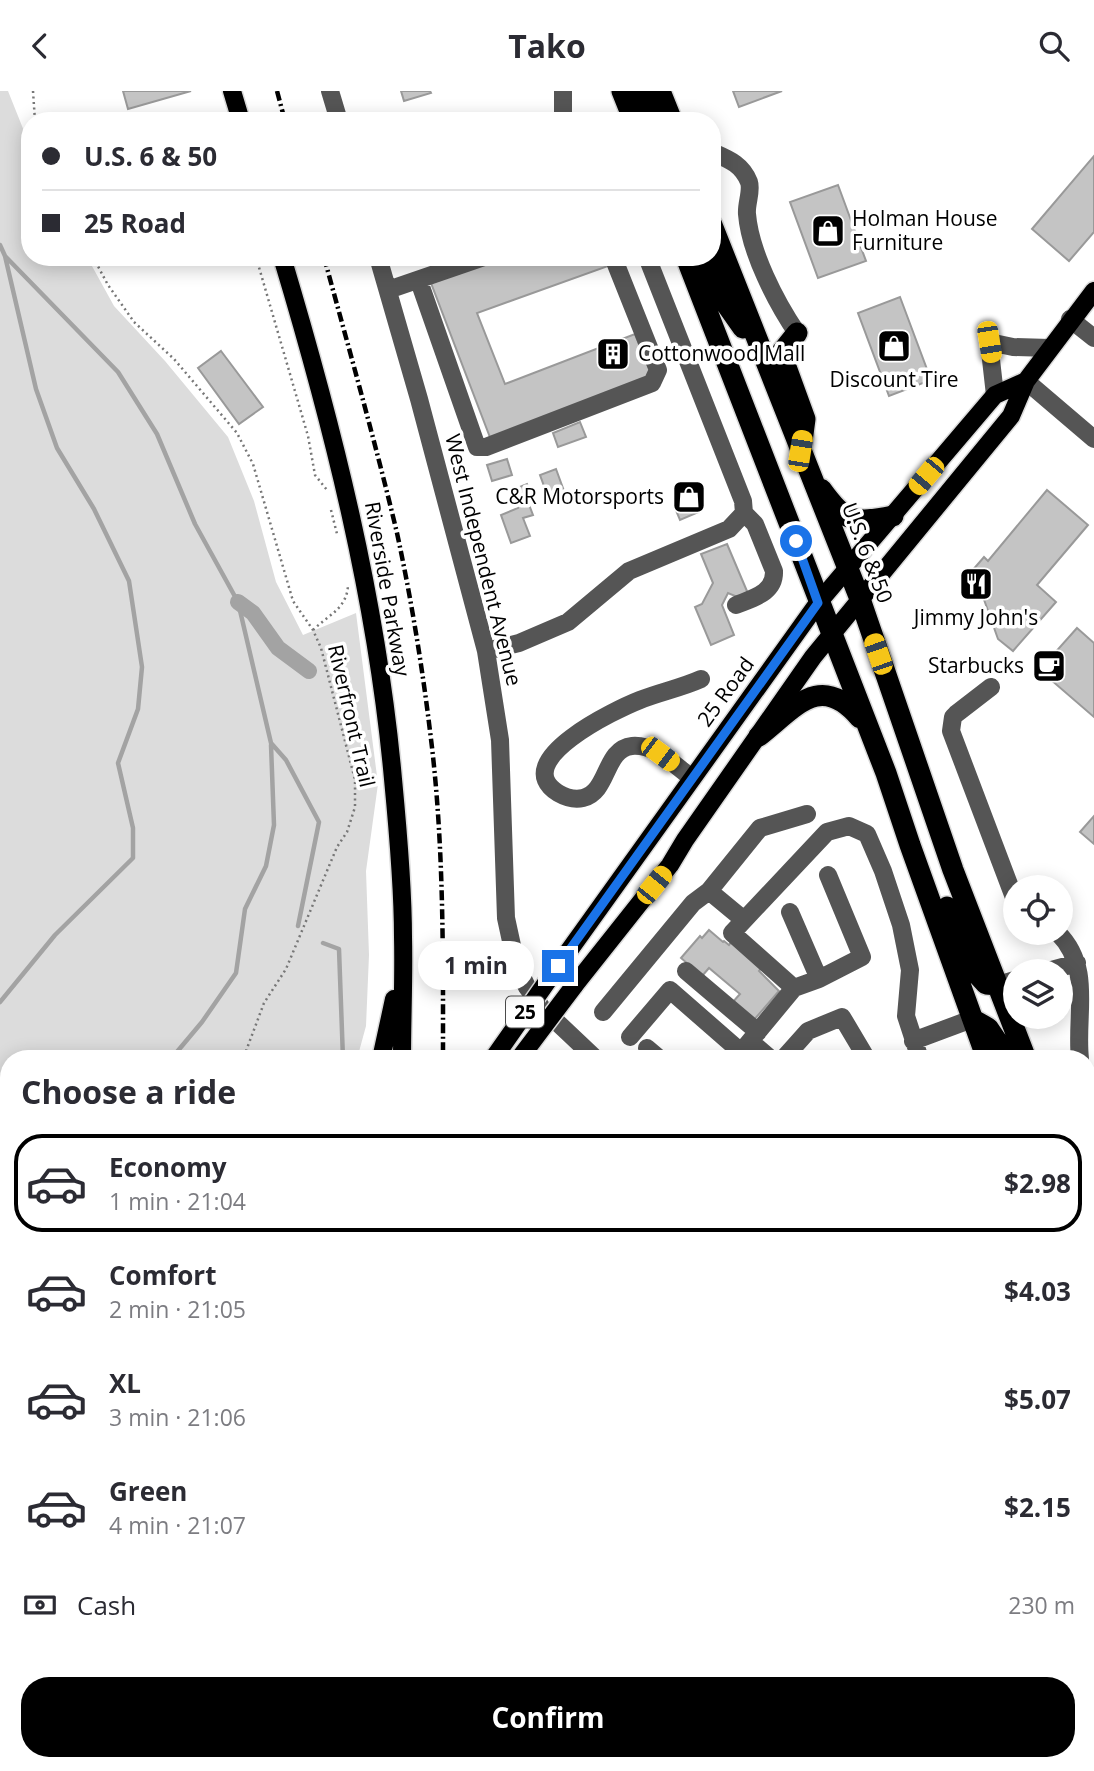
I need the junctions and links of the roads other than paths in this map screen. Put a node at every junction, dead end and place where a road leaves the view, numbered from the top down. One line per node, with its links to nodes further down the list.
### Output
1 (232, 91): 7 (main road)
2 (330, 91): 8 (street)
3 (564, 91): 9 (street)
4 (622, 91): 10 (highway)
5 (639, 91): 11 (highway)
6 (660, 91): 12 (highway)
7 (238, 112)
8 (336, 112)
9 (563, 112)
10 (630, 112)
11 (649, 112)
12 (668, 112)
13 (721, 156): 30 (street)
14 (721, 248): 33 (highway, U.S. 6 & 50)
15 (285, 266): 58 (main road, Riverside Parkway)
16 (381, 266): 25 (street, West Independent Avenue)
17 (460, 266): 23 (street)
18 (617, 266): 24 (street)
19 (651, 266): 22 (street)
20 (689, 266): 42 (highway)
21 (710, 266): 33 (highway)
22 (655, 275): 24 (street); 27 (street)
23 (419, 281): 25 (street); 28 (street)
24 (625, 285): 28 (street)
25 (388, 291): 45 (street, West Independent Avenue)
26 (1094, 291): 29 (main road, 25 Road / 25)
27 (666, 306): 28 (street); 38 (street)
28 (637, 317)
29 (1070, 319): 31 (street); 32 (main road, 25 Road / 25)
30 (797, 333): 37 (highway)
31 (1094, 338)
32 (1050, 348): 34 (main road, 25 Road / 25); 35 (street)
33 (763, 356): 37 (highway, U.S. 6 & 50)
34 (1026, 381): 35 (main road, 25 Road / 25); 36 (street); 41 (main road, 25 Road / 25)
35 (995, 395): 39 (main road, 25 Road / 25)
36 (1094, 439)
37 (804, 461): 39 (highway); 40 (highway, U.S. 6 & 50)
38 (744, 513): 43 (street); 45 (street)
39 (892, 516): 40 (main road, 25 Road / 25)
40 (847, 569): 41 (highway, U.S. 6 & 50); 42 (main road, 25 Road / 25)
41 (860, 599): 44 (main road, 25 Road / 25); 63 (highway, U.S. 6 & 50)
42 (818, 603): 44 (highway); 50 (main road, 25 Road / 25)
43 (736, 605)
44 (832, 635): 48 (main road, 25 Road / 25); 49 (highway)
45 (486, 651): 78 (street, West Independent Avenue)
46 (701, 679): 50 (street)
47 (990, 687): 54 (street)
48 (759, 736): 49 (highway); 77 (main road, 25 Road / 25, bridge)
49 (886, 773): 52 (highway)
50 (692, 778): 76 (main road, 25 Road / 25, bridge)
51 (807, 814): 55 (street)
52 (910, 845): 65 (highway); 68 (highway)
53 (828, 875): 64 (street)
54 (1006, 875)
55 (709, 891): 57 (street); 67 (street)
56 (790, 912): 64 (street)
57 (744, 921): 66 (street); 73 (street)
58 (403, 936): 74 (main road, Riverside Parkway); 75 (main road, Riverside Parkway)
59 (1068, 945): 60 (street)
60 (1077, 963): 61 (street); 69 (street)
61 (1073, 964)
62 (686, 971): 71 (street)
63 (1003, 975)
64 (819, 979): 66 (street)
65 (1003, 983)
66 (794, 988): 71 (street)
67 (603, 1012)
68 (972, 1019): 73 (street); 85 (highway); 86 (highway)
69 (1087, 1025): 88 (street)
70 (1018, 1029): 87 (highway, U.S. 6 & 50)
71 (754, 1036): 80 (street); 81 (street)
72 (630, 1037): 79 (street)
73 (913, 1041): 84 (street)
74 (383, 1050)
75 (402, 1050)
76 (499, 1050)
77 (526, 1050)
78 (586, 1050)
79 (739, 1050)
80 (743, 1050)
81 (764, 1050)
82 (791, 1050): 83 (street)
83 (862, 1050)
84 (916, 1050)
85 (984, 1050)
86 (1003, 1050)
87 (1024, 1050)
88 (1082, 1050)

